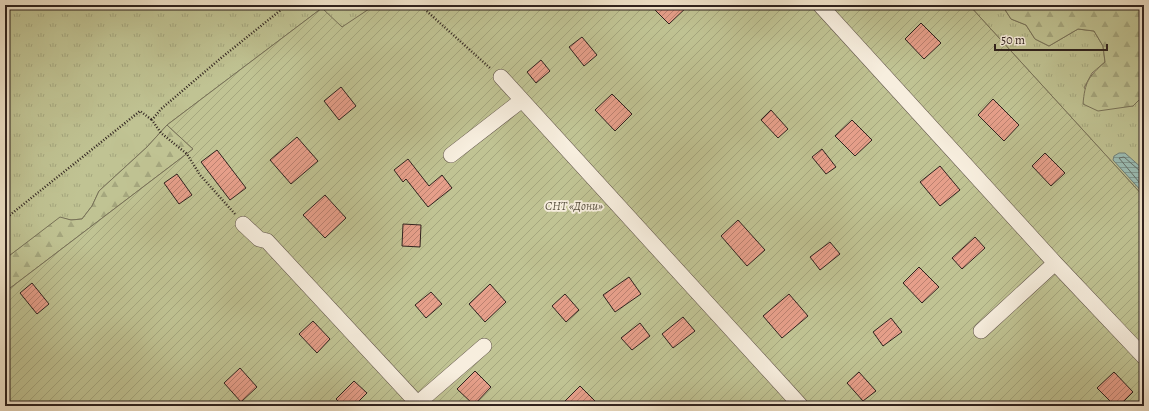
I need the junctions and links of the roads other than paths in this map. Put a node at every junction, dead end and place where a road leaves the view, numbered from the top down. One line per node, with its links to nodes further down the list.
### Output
1 (820, 5): 6 (lane)
2 (500, 77): 3 (lane)
3 (522, 100): 4 (lane); 11 (lane)
4 (451, 155)
5 (244, 224): 10 (lane)
6 (1055, 263): 7 (lane); 9 (lane)
7 (981, 331)
8 (484, 346): 10 (lane)
9 (1144, 357)
10 (419, 405)
11 (802, 406)

